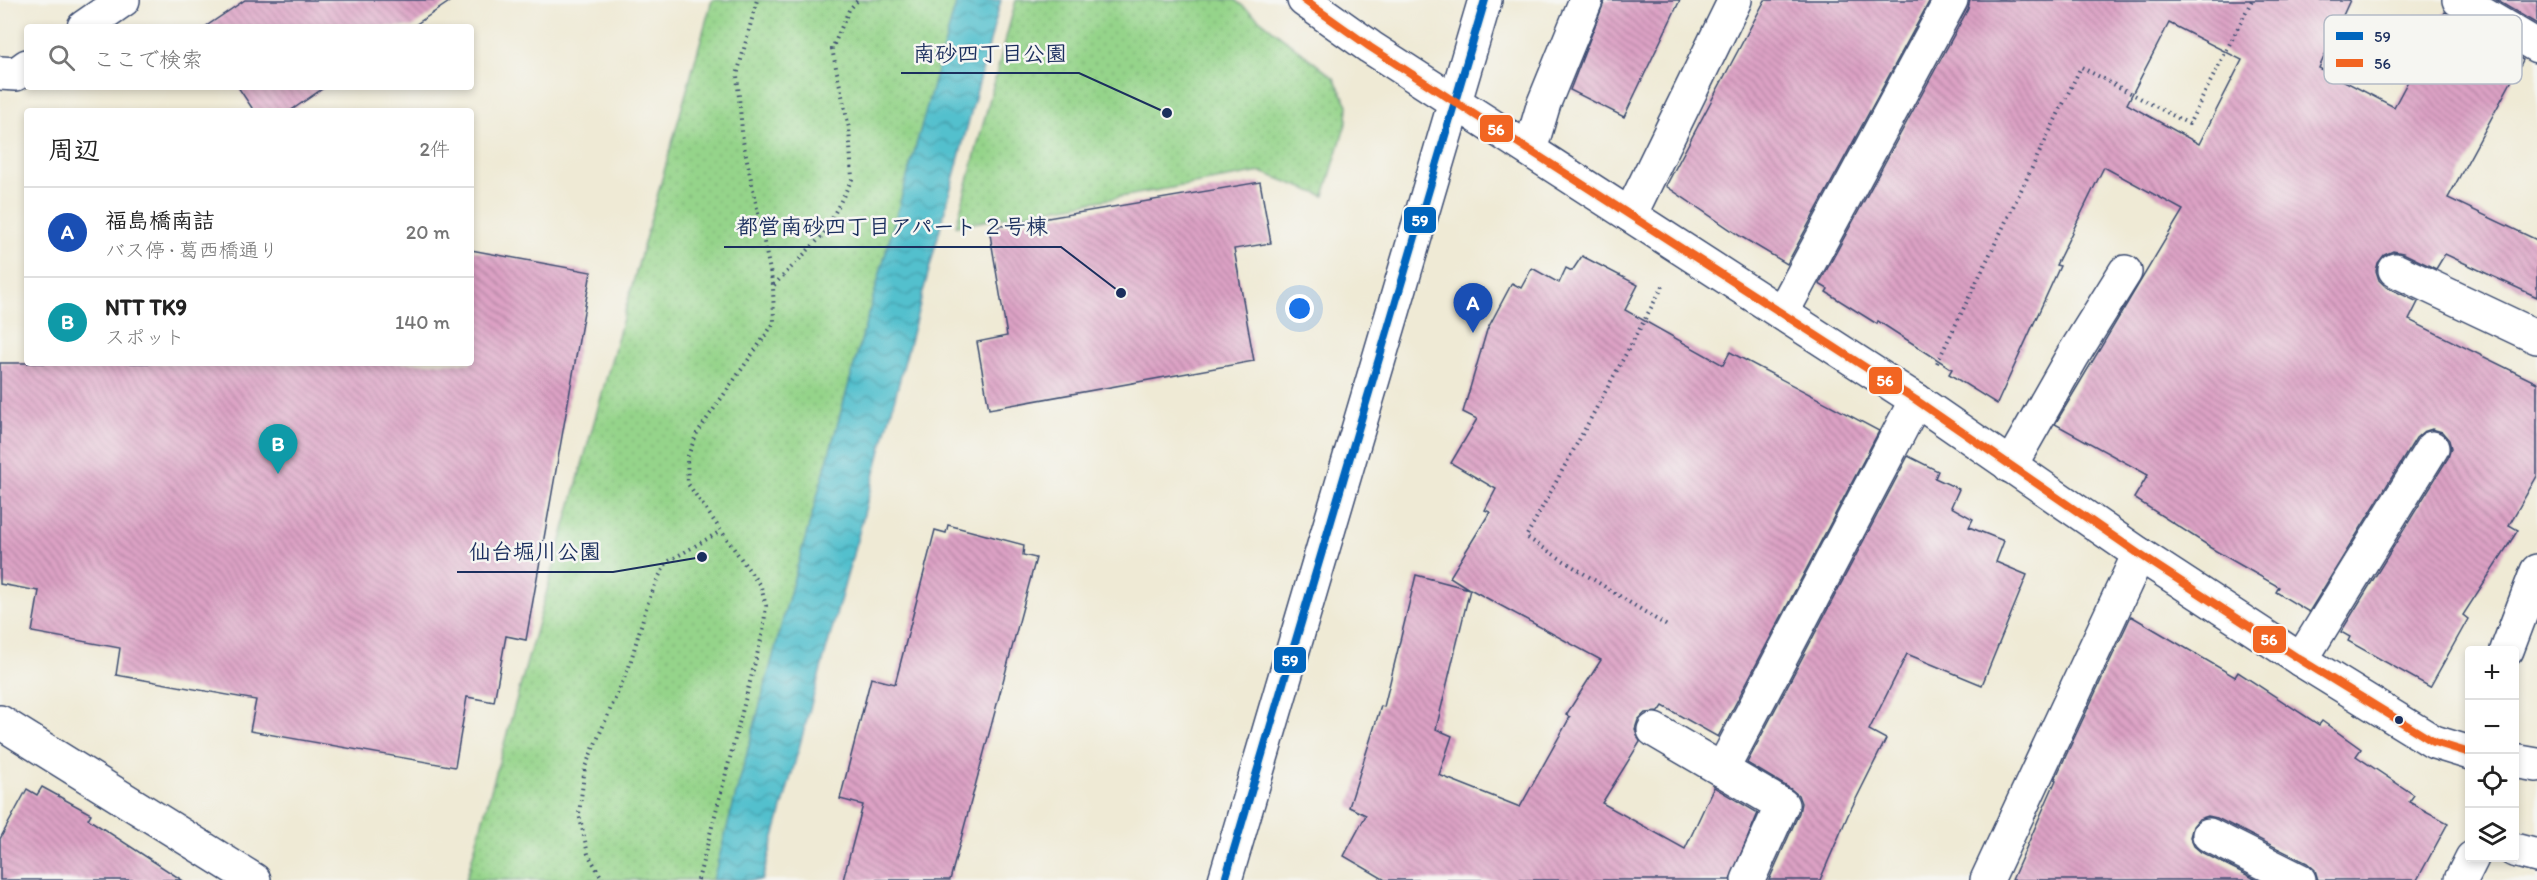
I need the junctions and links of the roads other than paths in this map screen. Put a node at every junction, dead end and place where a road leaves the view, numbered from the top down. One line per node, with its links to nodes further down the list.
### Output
1 (123, 0): 9 (street)
2 (1304, 0): 14 (street)
3 (1485, 0): 14 (street)
4 (1586, 0): 15 (street)
5 (1735, 0): 16 (street)
6 (1951, 0): 19 (street)
7 (2459, 0): 8 (street)
8 (2485, 15)
9 (88, 24)
10 (2522, 36): 11 (street)
11 (2537, 45)
12 (24, 68): 13 (street)
13 (0, 73)
14 (1455, 101): 15 (street); 39 (street)
15 (1530, 150): 16 (street)
16 (1630, 215): 19 (street)
17 (2395, 270): 20 (street)
18 (2125, 273): 23 (street)
19 (1782, 313): 21 (street)
20 (2537, 336)
21 (1916, 400): 23 (street); 33 (street)
22 (2432, 448): 27 (street)
23 (2010, 466): 24 (street)
24 (2139, 554): 27 (street); 41 (street)
25 (2537, 571): 26 (street)
26 (2509, 646)
27 (2301, 660): 30 (street)
28 (0, 722): 38 (street)
29 (1654, 730): 33 (street)
30 (2465, 752)
31 (2519, 763): 32 (street)
32 (2537, 765)
33 (1722, 770): 40 (street)
34 (2209, 835): 42 (street)
35 (2519, 851): 36 (street)
36 (2537, 856)
37 (2470, 862): 43 (street)
38 (254, 880)
39 (1225, 880)
40 (1749, 880)
41 (1987, 880)
42 (2299, 880)
43 (2461, 880)

